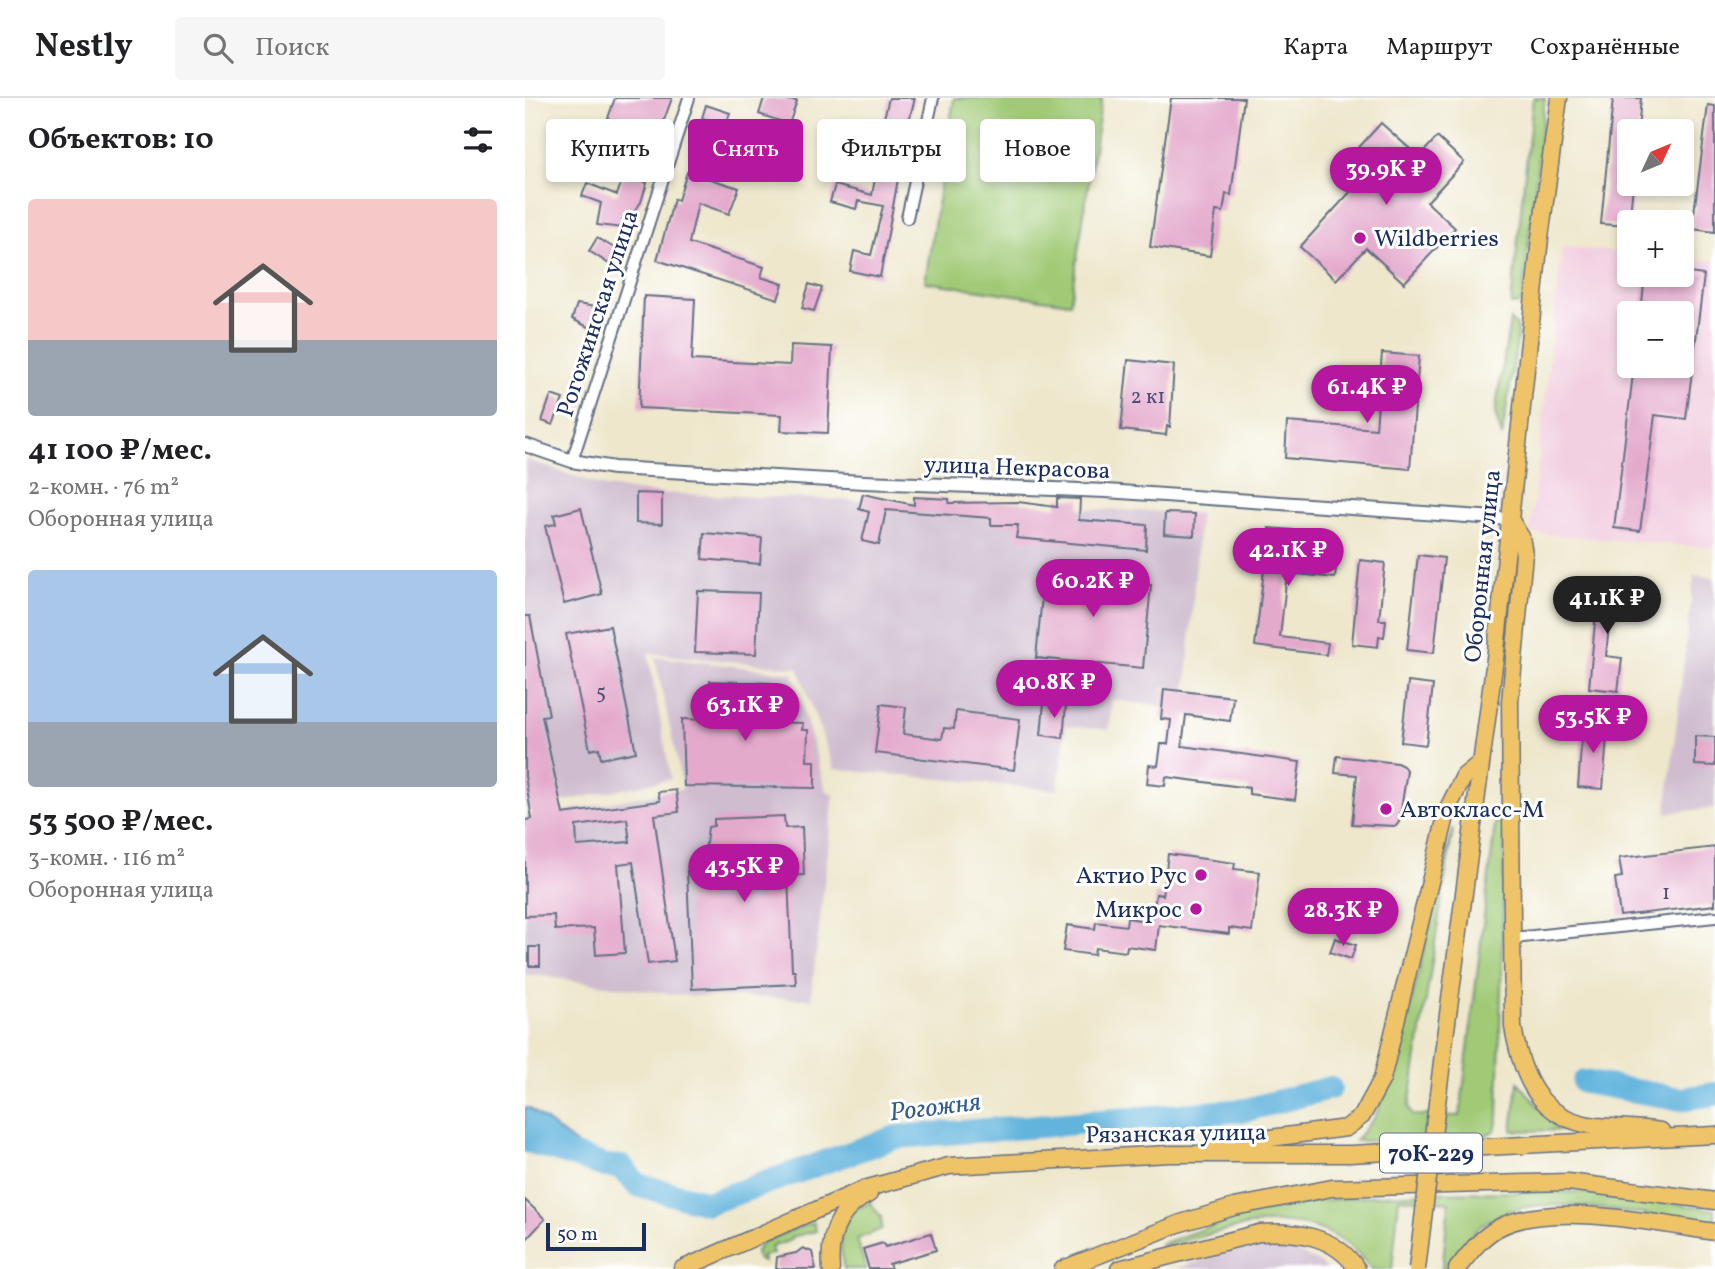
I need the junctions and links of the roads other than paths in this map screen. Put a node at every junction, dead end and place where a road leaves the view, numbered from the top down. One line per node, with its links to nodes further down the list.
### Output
1 (689, 98): 6 (street, Рогожинская улица)
2 (933, 98): 4 (street)
3 (1559, 98): 7 (main road, Оборонная улица)
4 (907, 218)
5 (525, 445): 6 (street, улица Некрасова)
6 (572, 461): 7 (street, улица Некрасова)
7 (1510, 519): 8 (main road, Оборонная улица)
8 (1515, 537): 9 (main road, Оборонная улица); 10 (main road)
9 (1496, 651): 10 (main road); 11 (main road, Оборонная улица)
10 (1510, 701): 11 (main road); 14 (main road)
11 (1484, 745): 12 (main road, Оборонная улица)
12 (1481, 762): 17 (main road); 26 (main road, Оборонная улица / 70К-229, bridge)
13 (1715, 917): 14 (street)
14 (1513, 937): 16 (main road)
15 (1715, 1135): 16 (main road)
16 (1691, 1137): 17 (main road, Рязанская улица)
17 (1170, 1154): 18 (main road, Рязанская улица)
18 (890, 1184): 21 (main road, Рязанская улица); 22 (main road)
19 (1715, 1201): 23 (main road)
20 (1715, 1232): 27 (main road)
21 (682, 1269)
22 (831, 1269)
23 (1063, 1269)
24 (1119, 1269): 25 (main road)
25 (1357, 1269)
26 (1417, 1269)
27 (1457, 1269)

